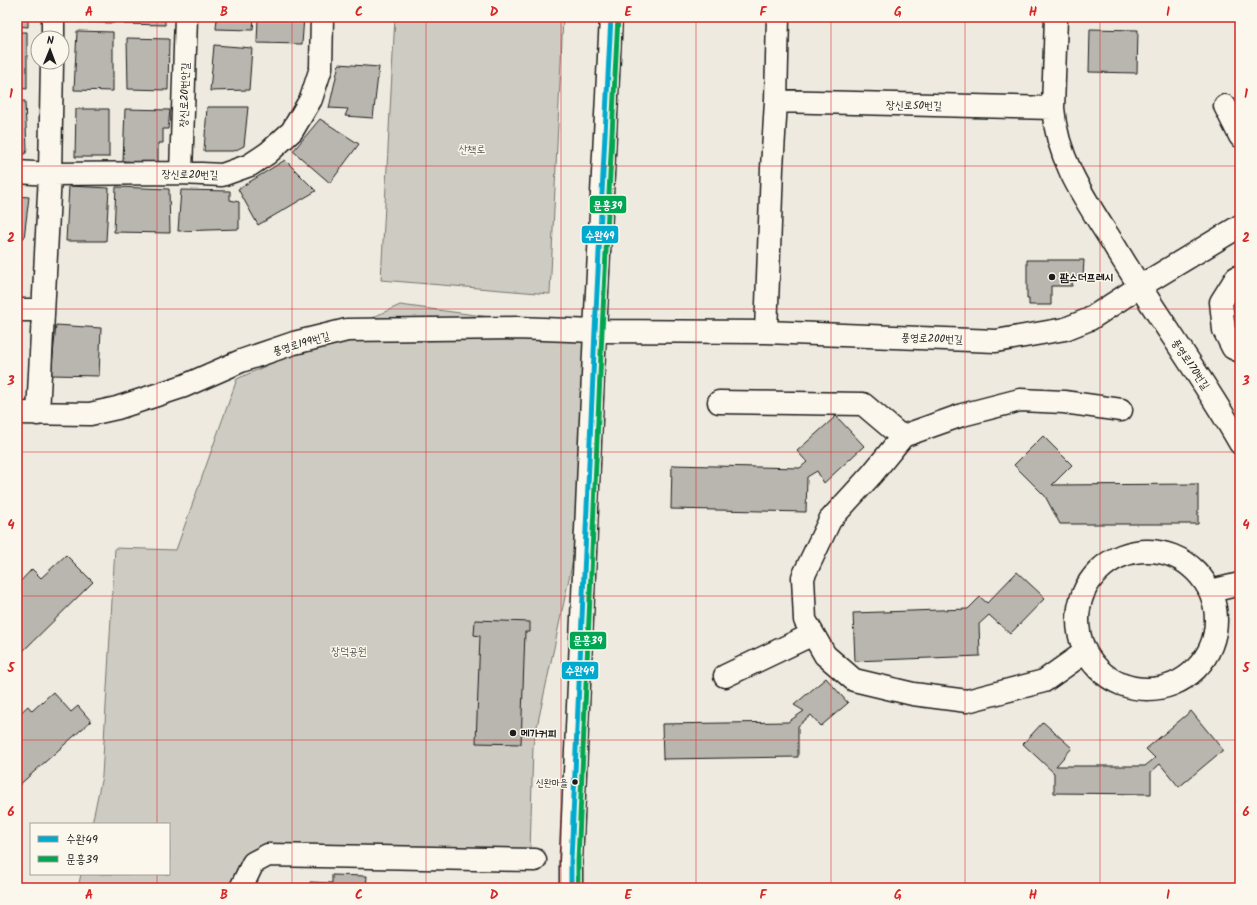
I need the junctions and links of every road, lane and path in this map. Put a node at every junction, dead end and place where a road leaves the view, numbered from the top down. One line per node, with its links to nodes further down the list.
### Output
1 (53, 17): 7 (street)
2 (186, 17): 14 (street, 장신로20번안길)
3 (322, 17): 14 (street, 장신로20번길)
4 (611, 17): 21 (street)
5 (778, 17): 9 (street)
6 (1056, 17): 11 (street)
7 (53, 30)
8 (52, 70): 15 (street)
9 (776, 101): 11 (street, 장신로50번길); 22 (street)
10 (1225, 106): 12 (street)
11 (1053, 108): 18 (street)
12 (1240, 136)
13 (17, 172): 15 (street, 장신로20번길)
14 (181, 173): 15 (street, 장신로20번길)
15 (50, 174): 20 (street)
16 (1240, 226): 18 (street, 풍영로200번길)
17 (1240, 276): 23 (street)
18 (1139, 287): 22 (street, 풍영로200번길); 28 (street, 풍영로170번길)
19 (17, 310): 20 (street)
20 (43, 310): 26 (street)
21 (594, 331): 22 (street, 풍영로200번길); 26 (street, 풍영로199번길); 36 (street)
22 (766, 332)
23 (1240, 351)
24 (719, 402): 27 (street)
25 (1121, 410): 27 (street)
26 (28, 414)
27 (902, 437): 31 (street)
28 (1240, 443)
29 (1240, 584): 30 (street)
30 (1211, 591): 32 (street); 32 (street)
31 (813, 634): 32 (street); 33 (street)
32 (1085, 652)
33 (725, 676)
34 (535, 860): 35 (street)
35 (240, 888)
36 (571, 888)

